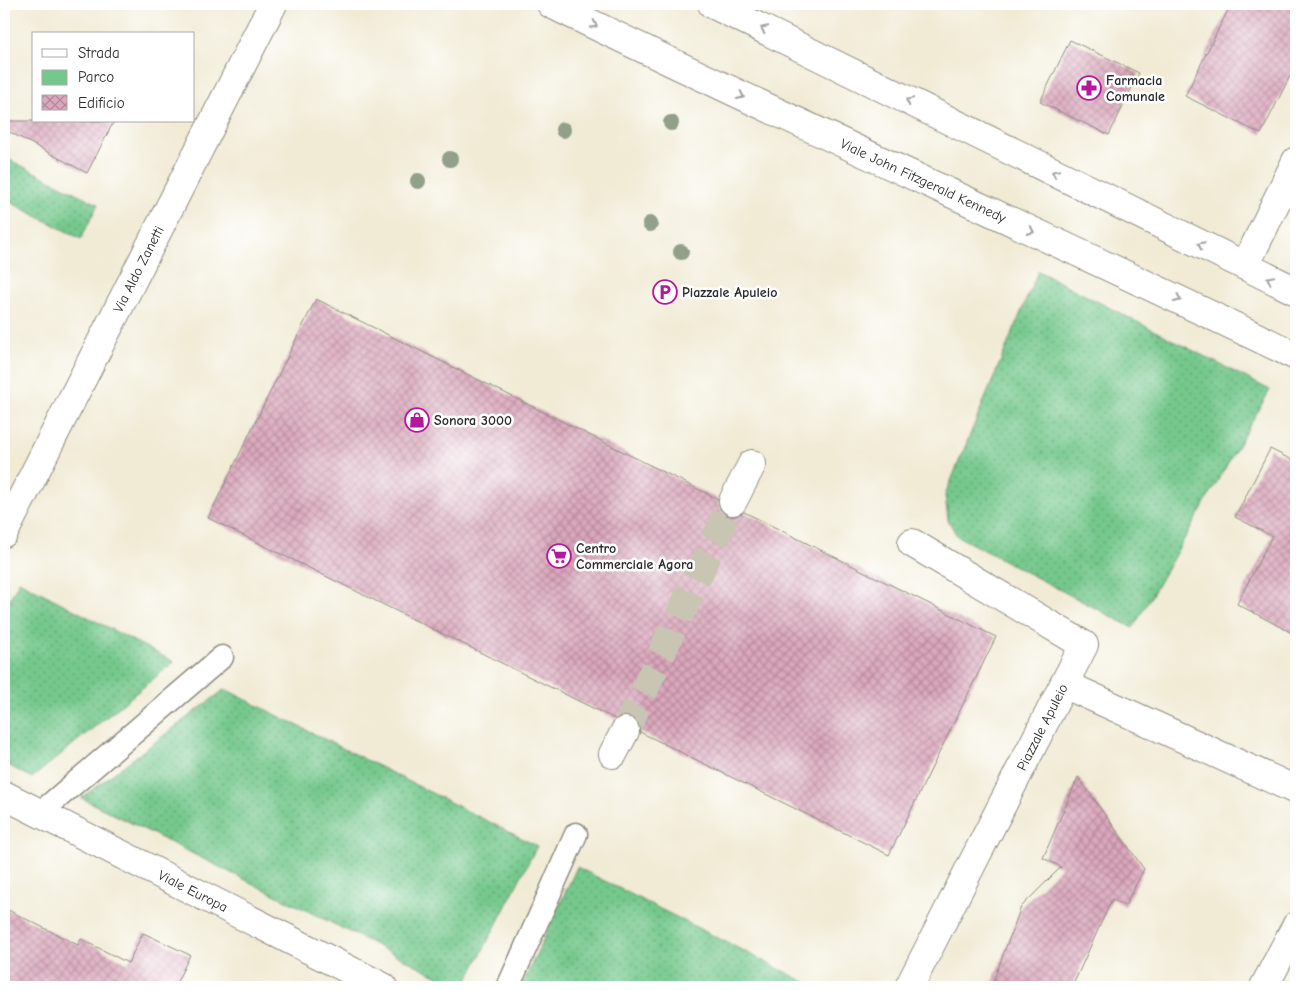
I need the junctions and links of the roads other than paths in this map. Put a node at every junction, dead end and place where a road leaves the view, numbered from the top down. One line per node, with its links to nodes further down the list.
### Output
1 (273, 4): 10 (street, Via Aldo Zanetti)
2 (551, 4): 7 (street, Viale John Fitzgerald Kennedy, one-way to 7)
3 (712, 4): 5 (street, one-way to 3)
4 (1296, 161): 5 (street)
5 (1244, 266): 6 (street, one-way to 5)
6 (1296, 291)
7 (1296, 356)
8 (752, 464): 9 (street)
9 (733, 500)
10 (4, 533)
11 (912, 543): 13 (street, Piazzale Apuleio)
12 (222, 657): 16 (lane)
13 (1064, 684): 14 (street); 21 (street, Piazzale Apuleio)
14 (1296, 790)
15 (4, 795): 16 (street, Viale Europa)
16 (40, 813): 19 (street, Viale Europa)
17 (576, 834): 20 (lane)
18 (1296, 926): 22 (street)
19 (383, 987)
20 (508, 987)
21 (909, 987)
22 (1264, 987)

